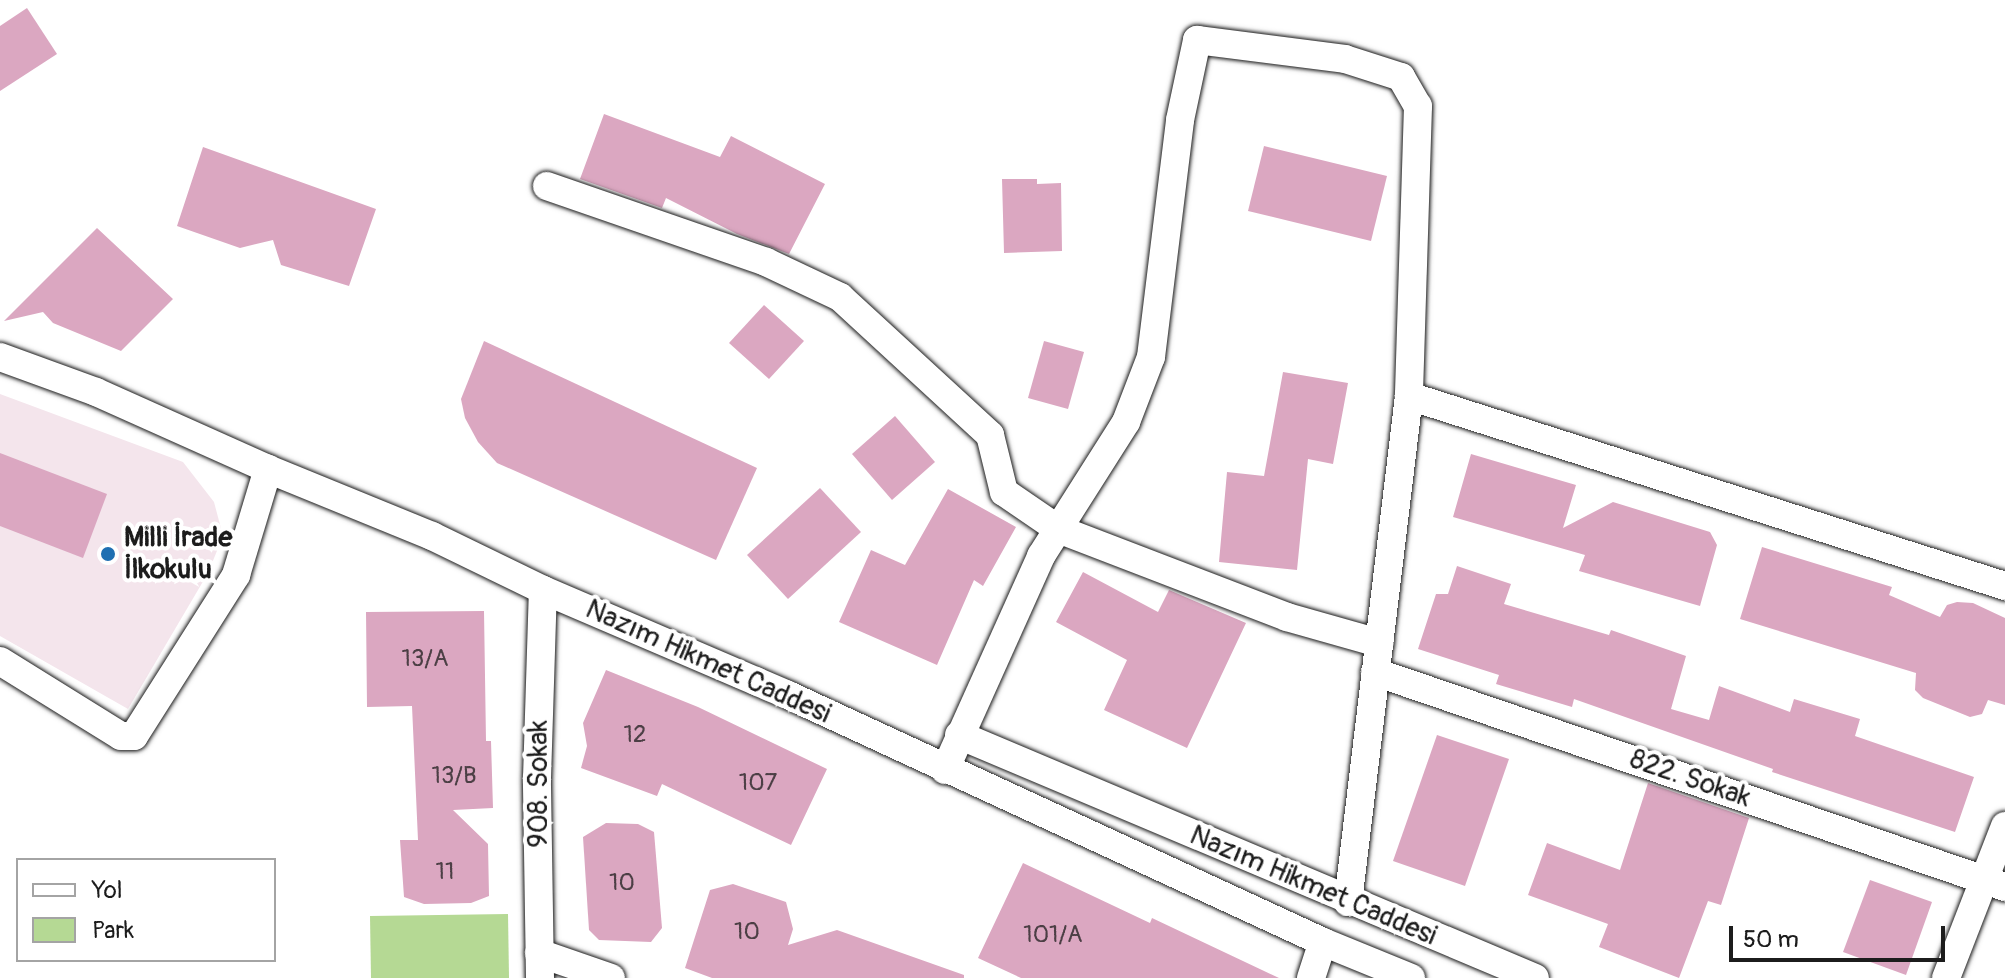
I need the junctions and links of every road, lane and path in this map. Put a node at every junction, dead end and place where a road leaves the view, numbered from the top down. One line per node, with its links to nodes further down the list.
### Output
1 (547, 186): 5 (street)
2 (0, 357): 4 (street, Nazım Hikmet Caddesi)
3 (1409, 396): 5 (street); 6 (street); 8 (street)
4 (268, 469): 7 (street, Nazım Hikmet Caddesi); 9 (street)
5 (1058, 529): 8 (street); 11 (street)
6 (2005, 586)
7 (543, 590): 12 (street, Nazım Hikmet Caddesi); 17 (street, 908. Sokak)
8 (1379, 643): 10 (street)
9 (0, 661)
10 (1375, 672): 14 (street, 822. Sokak); 15 (street)
11 (959, 735): 12 (street); 15 (street, Nazım Hikmet Caddesi)
12 (945, 770): 16 (street, Nazım Hikmet Caddesi)
13 (2005, 826): 14 (street)
14 (1994, 883): 22 (street)
15 (1348, 902): 21 (street, Nazım Hikmet Caddesi)
16 (1323, 942): 19 (street); 20 (street, Nazım Hikmet Caddesi)
17 (540, 966): 18 (street)
18 (611, 978)
19 (1311, 978)
20 (1411, 978)
21 (1535, 978)
22 (1946, 978)

